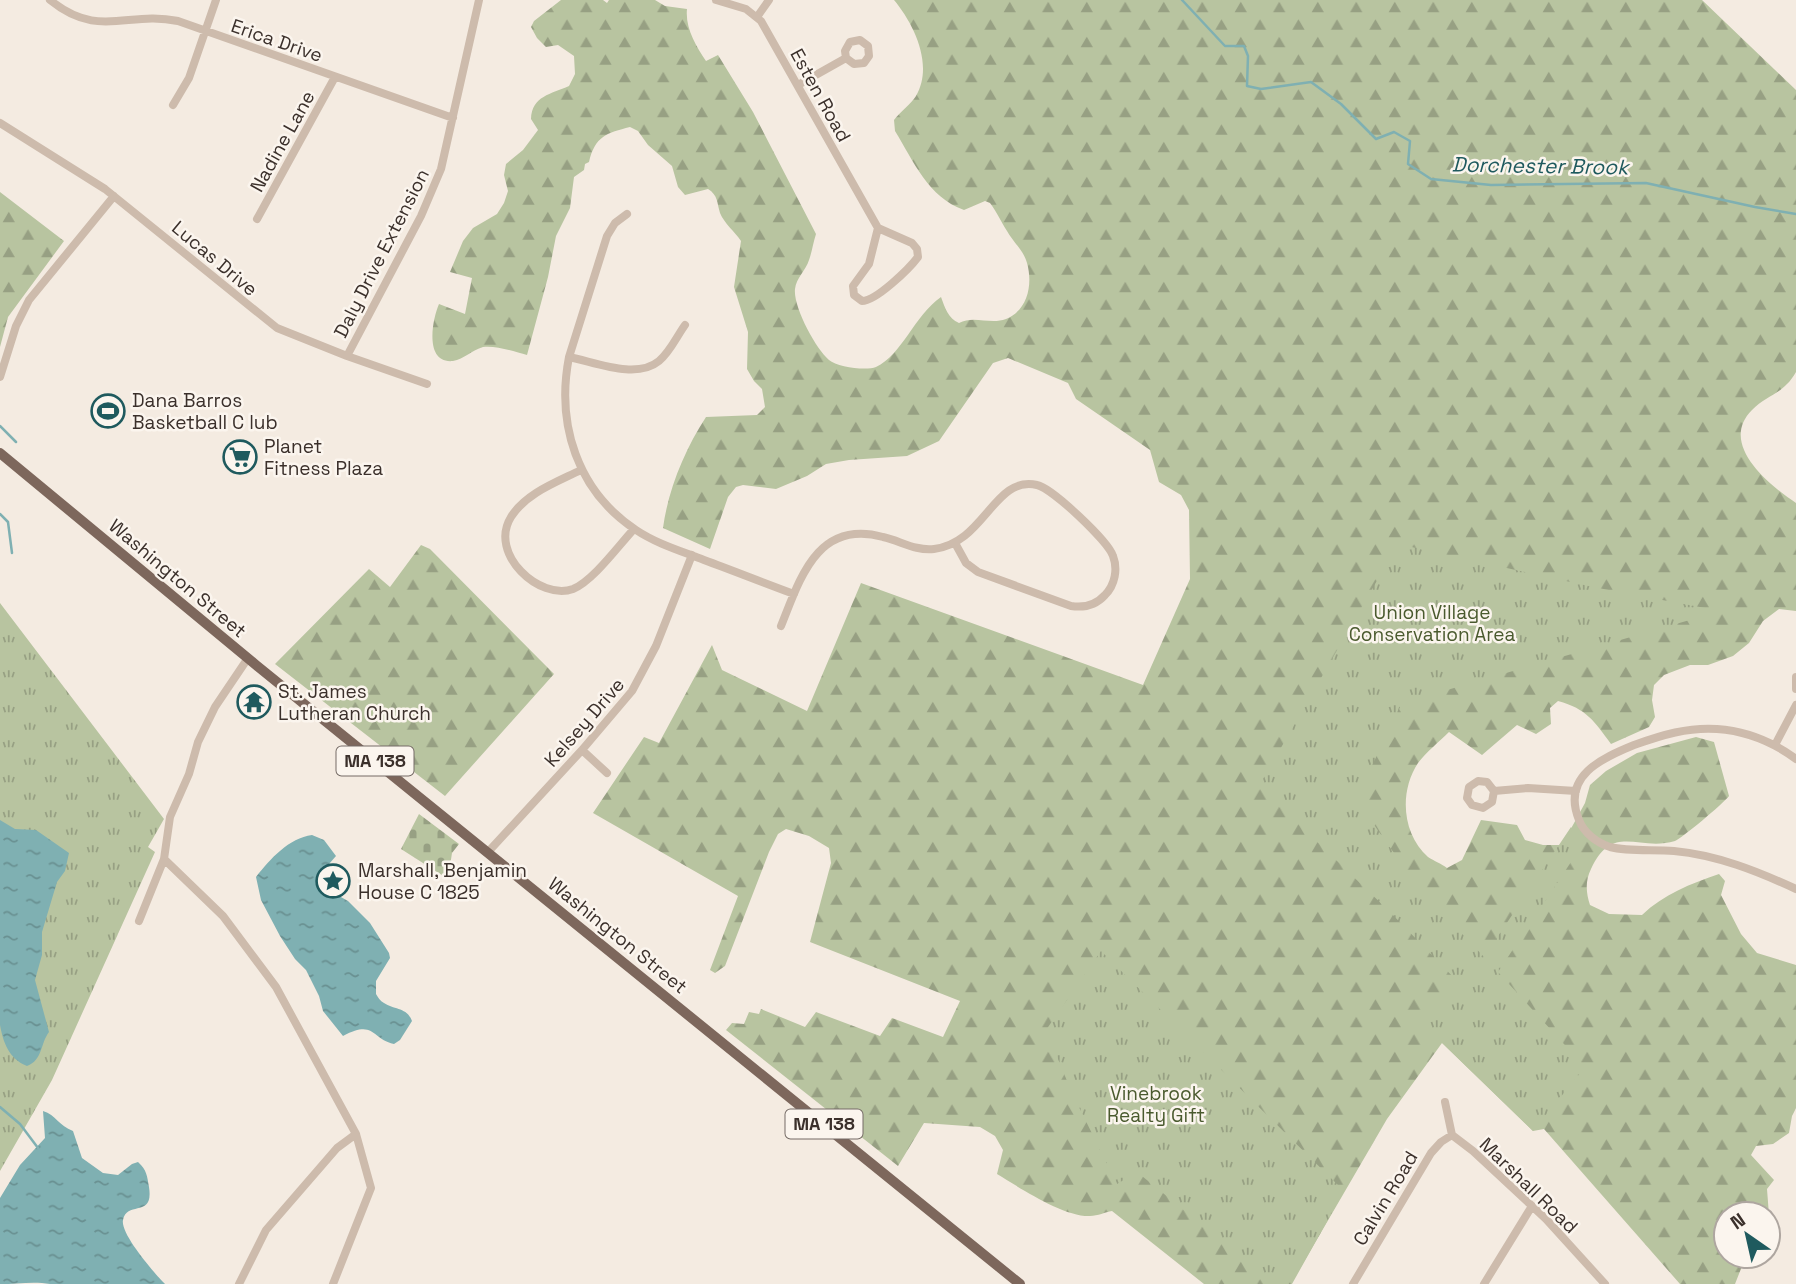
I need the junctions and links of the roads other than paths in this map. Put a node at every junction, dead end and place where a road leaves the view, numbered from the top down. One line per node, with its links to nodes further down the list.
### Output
1 (50, 0): 7 (street, Erica Drive)
2 (216, 0): 7 (street)
3 (479, 0): 12 (street, Daly Drive Extension)
4 (716, 0): 6 (street)
5 (769, 0): 6 (street)
6 (757, 17): 10 (street, Esten Road)
7 (205, 32): 9 (street, Erica Drive); 11 (street)
8 (846, 58): 10 (street)
9 (335, 78): 12 (street, Erica Drive); 16 (street, Nadine Lane)
10 (798, 85): 17 (street, Esten Road)
11 (173, 106)
12 (453, 118): 19 (street, Daly Drive Extension)
13 (0, 123): 14 (street, Lucas Drive)
14 (114, 196): 19 (street, Lucas Drive); 21 (street)
15 (627, 214): 20 (street)
16 (257, 219)
17 (878, 229): 17 (street)
18 (685, 325): 20 (street)
19 (347, 356): 22 (street, Lucas Drive)
20 (569, 357): 24 (street)
21 (0, 377)
22 (427, 384)
23 (0, 453): 30 (main road, Washington Street / MA 138)
24 (582, 470): 25 (street); 25 (street)
25 (634, 529): 27 (street)
26 (955, 543): 26 (street); 28 (street)
27 (692, 555): 28 (street); 35 (street, Kelsey Drive)
28 (794, 594): 29 (street)
29 (781, 626)
30 (247, 658): 40 (main road, Washington Street / MA 138); 41 (street)
31 (1796, 677): 32 (street)
32 (1796, 689)
33 (1796, 705): 34 (street)
34 (1775, 745): 36 (street); 39 (street)
35 (582, 750): 37 (street); 40 (street, Kelsey Drive)
36 (1796, 759)
37 (607, 773)
38 (1494, 791): 39 (street)
39 (1576, 791): 42 (street)
40 (488, 852): 50 (main road, Washington Street / MA 138)
41 (164, 859): 43 (street); 45 (street)
42 (1796, 889)
43 (139, 921)
44 (1445, 1102): 46 (street, Marshall Road)
45 (356, 1134): 48 (street); 49 (street)
46 (1452, 1135): 47 (street, Marshall Road); 51 (street, Calvin Road)
47 (1532, 1206): 52 (street); 53 (street, Marshall Road)
48 (239, 1284)
49 (333, 1284)
50 (1020, 1284)
51 (1353, 1284)
52 (1484, 1284)
53 (1605, 1284)

